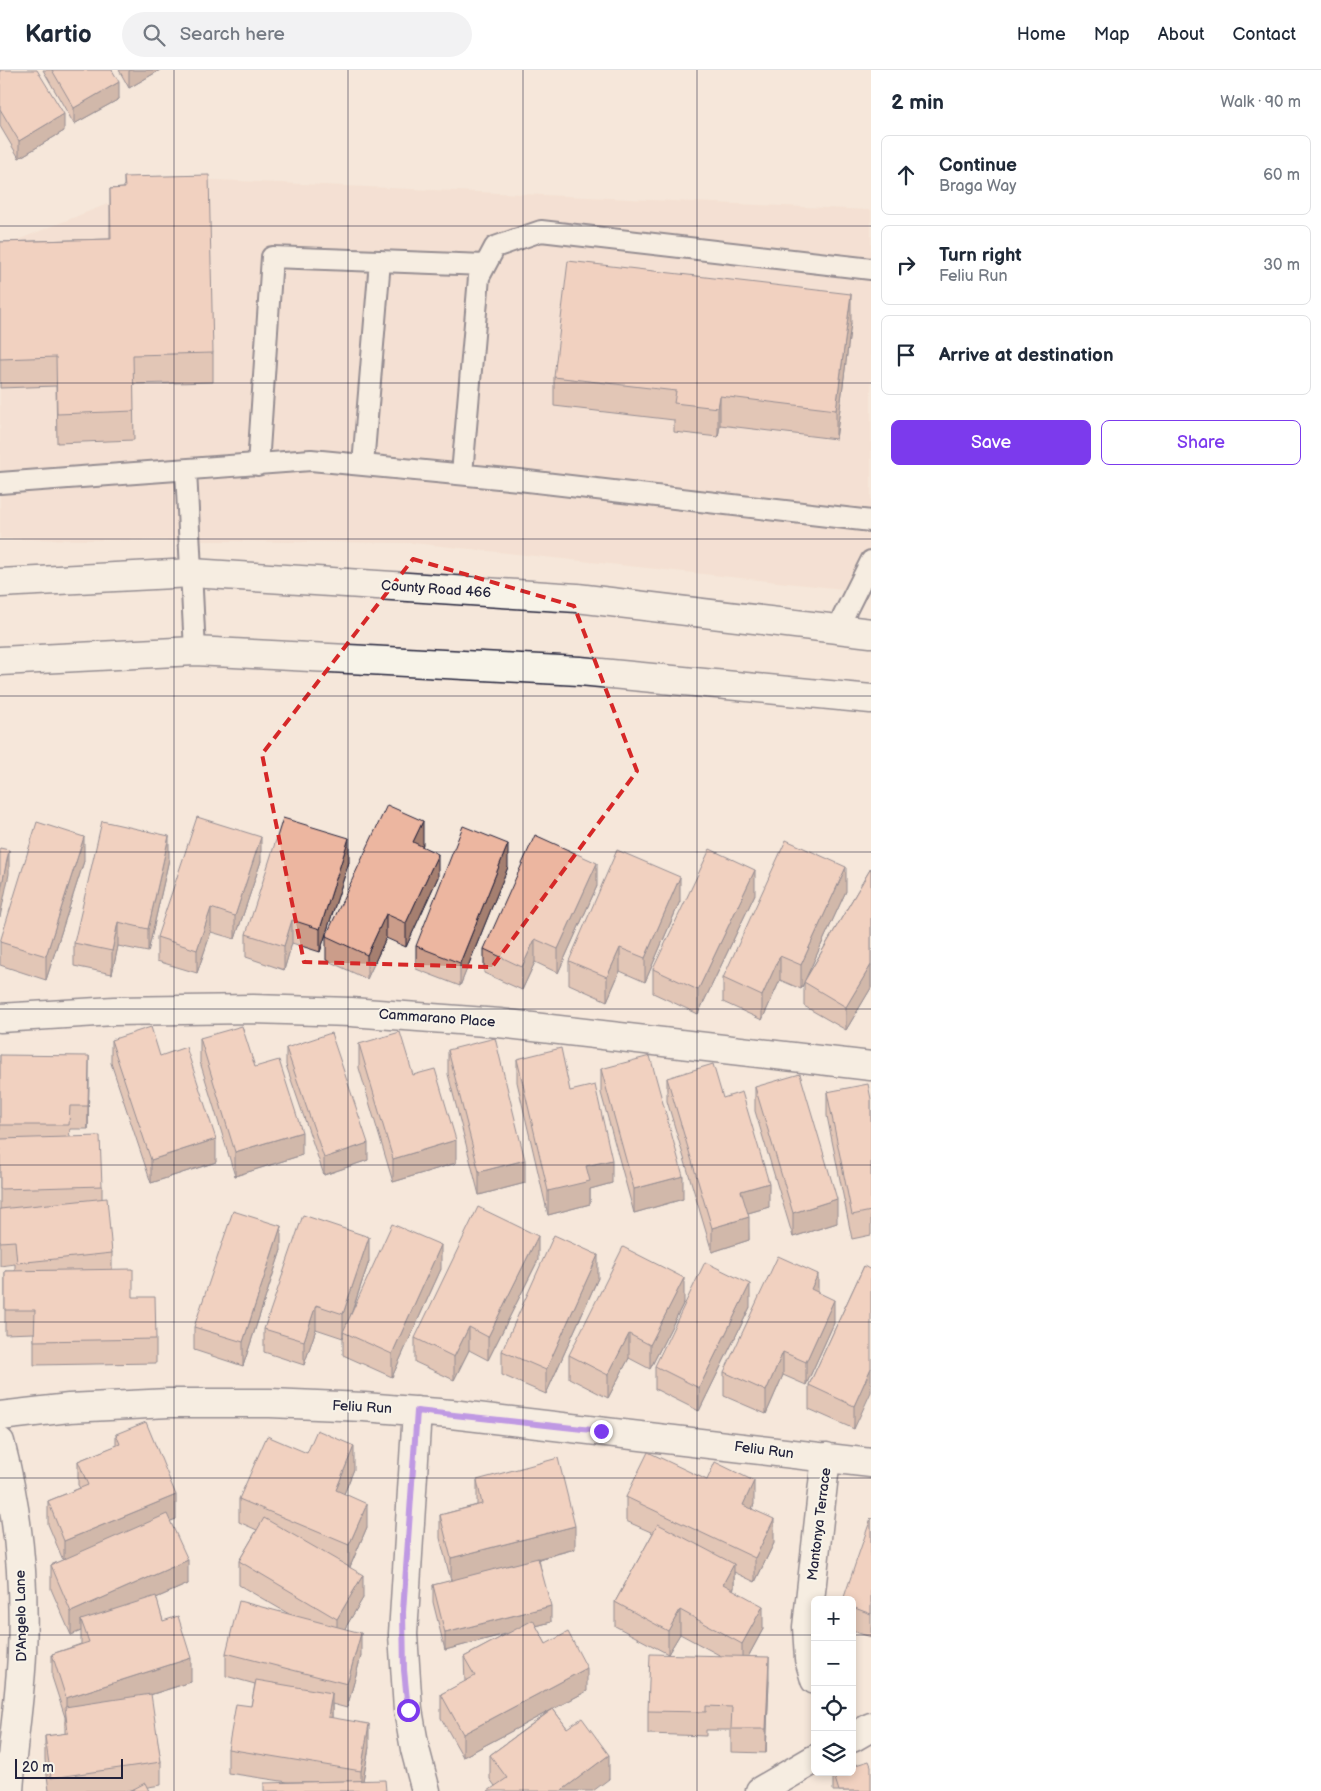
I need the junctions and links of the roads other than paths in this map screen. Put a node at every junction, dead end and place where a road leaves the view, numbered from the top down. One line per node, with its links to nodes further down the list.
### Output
1 (380, 261): 2 (lane); 4 (lane); 5 (lane)
2 (485, 265): 3 (lane); 7 (lane)
3 (871, 269)
4 (258, 464): 5 (lane); 6 (lane)
5 (363, 465): 7 (lane)
6 (186, 470): 8 (lane); 11 (lane)
7 (462, 474): 9 (lane)
8 (0, 483)
9 (871, 521)
10 (871, 561): 13 (lane)
11 (192, 573): 12 (street, County Road 466); 13 (street, County Road 466); 15 (lane)
12 (0, 583)
13 (837, 629): 14 (street, County Road 466)
14 (871, 633)
15 (195, 652): 16 (street); 17 (street)
16 (0, 661)
17 (871, 698)
18 (0, 1018): 19 (street, Cammarano Place)
19 (871, 1066)
20 (417, 1411): 21 (street, Feliu Run); 23 (street, Feliu Run); 30 (street)
21 (0, 1416)
22 (0, 1442): 29 (street, D'Angelo Lane)
23 (826, 1457): 24 (street, Feliu Run); 25 (street, Mantonya Terrace)
24 (871, 1463)
25 (811, 1666)
26 (871, 1727): 27 (street)
27 (856, 1736)
28 (811, 1761): 31 (street)
29 (9, 1791)
30 (426, 1791)
31 (760, 1791)

